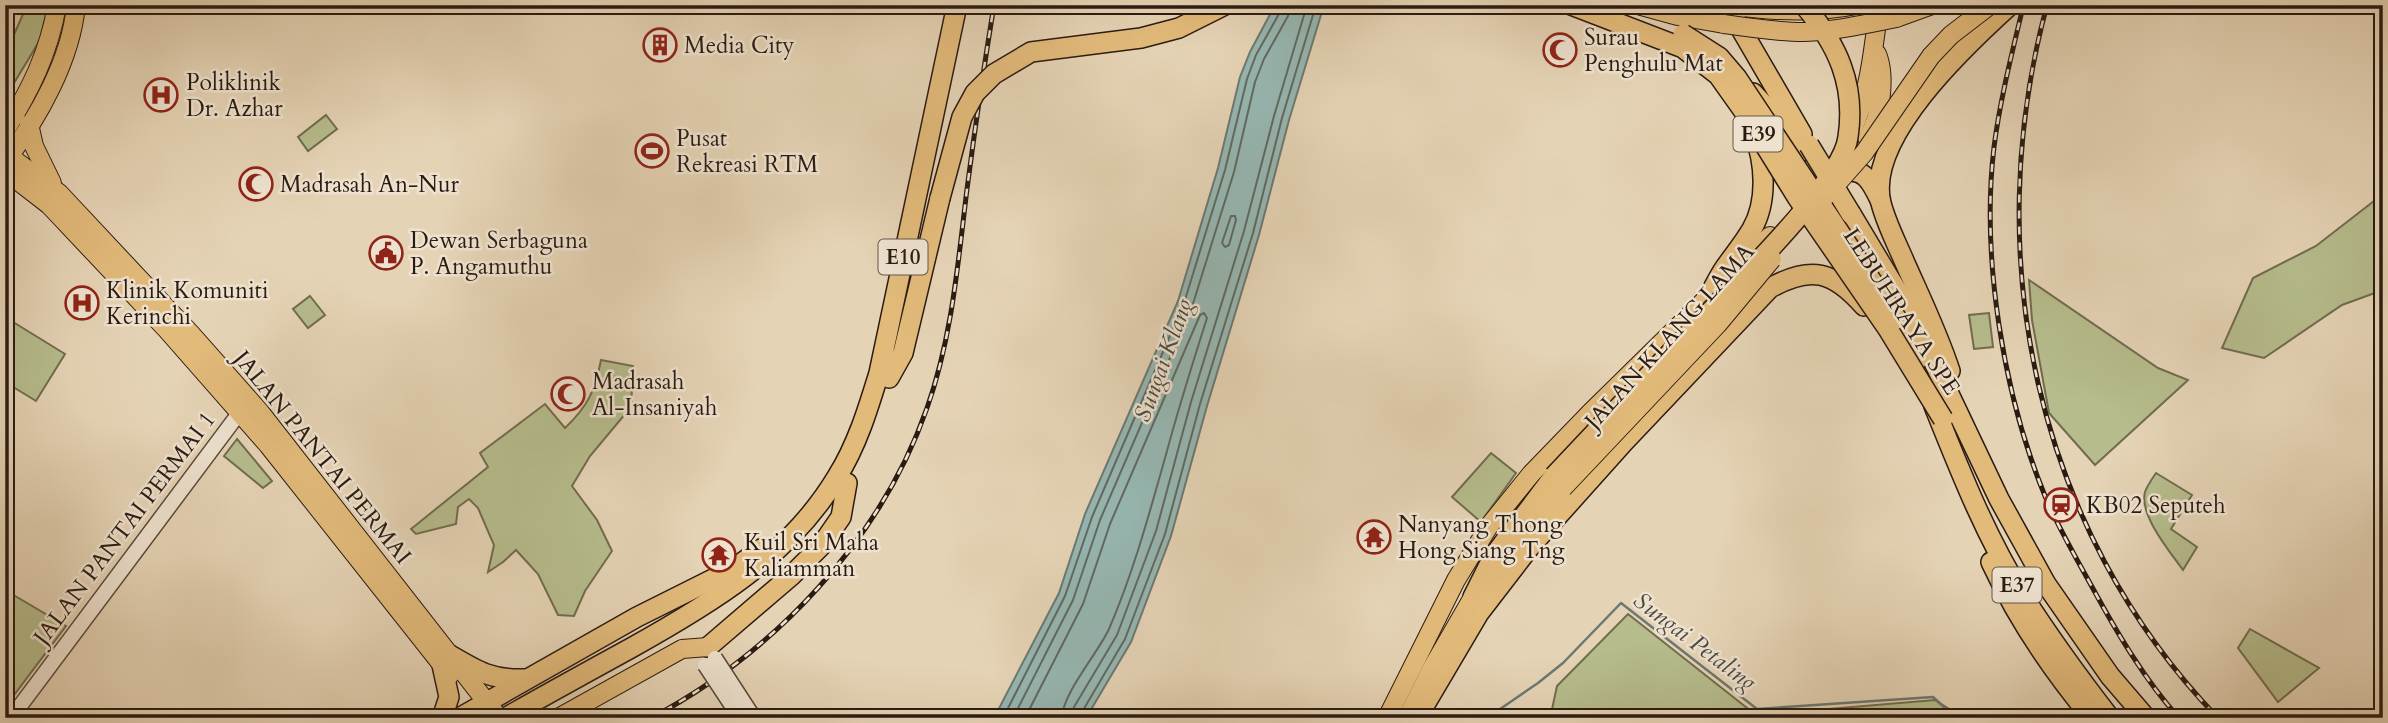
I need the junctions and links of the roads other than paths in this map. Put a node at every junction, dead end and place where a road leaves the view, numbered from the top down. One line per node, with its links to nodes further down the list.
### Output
1 (57, 5): 20 (main road)
2 (76, 5): 19 (main road)
3 (957, 5): 37 (highway, E10)
4 (968, 5): 32 (highway, E10)
5 (1225, 5): 32 (highway, bridge)
6 (1571, 5): 61 (highway, LEBUHRAYA SPE / E39, bridge)
7 (1579, 5): 17 (highway)
8 (1603, 5): 62 (highway, LEBUHRAYA SPE / E39, bridge)
9 (1638, 5): 14 (main road, bridge)
10 (1727, 5): 12 (main road); 21 (highway)
11 (1804, 5): 38 (highway, bridge)
12 (1856, 5)
13 (1878, 5): 18 (main road, JALAN KLANG LAMA)
14 (1932, 5)
15 (1990, 5): 38 (main road, JALAN KLANG LAMA, bridge)
16 (2010, 5): 25 (highway)
17 (1657, 34): 21 (highway); 29 (highway)
18 (1874, 48): 23 (main road); 28 (main road, JALAN KLANG LAMA)
19 (29, 124): 22 (main road); 24 (main road)
20 (5, 131)
21 (1805, 148): 27 (highway, E37, bridge)
22 (6, 161): 24 (main road, JALAN PANTAI PERMAI); 34 (main road, JALAN PANTAI PERMAI)
23 (1842, 173): 25 (highway); 26 (main road)
24 (59, 193): 34 (main road, JALAN PANTAI PERMAI)
25 (1881, 202): 36 (highway)
26 (1808, 213): 28 (main road); 30 (highway)
27 (1848, 218): 35 (highway, E37); 36 (highway, E37)
28 (1737, 270): 29 (main road, JALAN KLANG LAMA)
29 (1705, 302): 31 (highway); 55 (main road, JALAN KLANG LAMA)
30 (1884, 328): 31 (highway); 33 (highway)
31 (1728, 330): 57 (highway)
32 (889, 378): 37 (highway, E10)
33 (1924, 403): 35 (highway); 44 (highway)
34 (244, 406): 42 (main road, JALAN PANTAI PERMAI); 46 (street, JALAN PANTAI PERMAI 1)
35 (1947, 438): 60 (highway, E37)
36 (1980, 458): 63 (highway, E37)
37 (843, 480): 39 (highway, E10); 41 (highway); 43 (highway)
38 (1559, 482): 40 (highway)
39 (747, 584): 49 (highway, E10); 50 (highway, E10)
40 (1473, 597): 56 (main road)
41 (706, 656): 51 (main road); 52 (main road); 53 (street, bridge); 54 (street, bridge)
42 (446, 660): 43 (highway); 45 (main road, JALAN PANTAI PERMAI); 47 (highway)
43 (527, 679): 45 (highway)
44 (2060, 680): 58 (highway); 59 (highway)
45 (487, 711): 48 (highway)
46 (11, 718)
47 (442, 718)
48 (459, 718)
49 (505, 718)
50 (530, 718)
51 (558, 718)
52 (581, 718)
53 (740, 718)
54 (754, 718)
55 (1387, 718)
56 (1407, 718)
57 (1417, 718)
58 (2092, 718)
59 (2102, 718)
60 (2110, 718)
61 (2122, 718)
62 (2136, 718)
63 (2146, 718)

